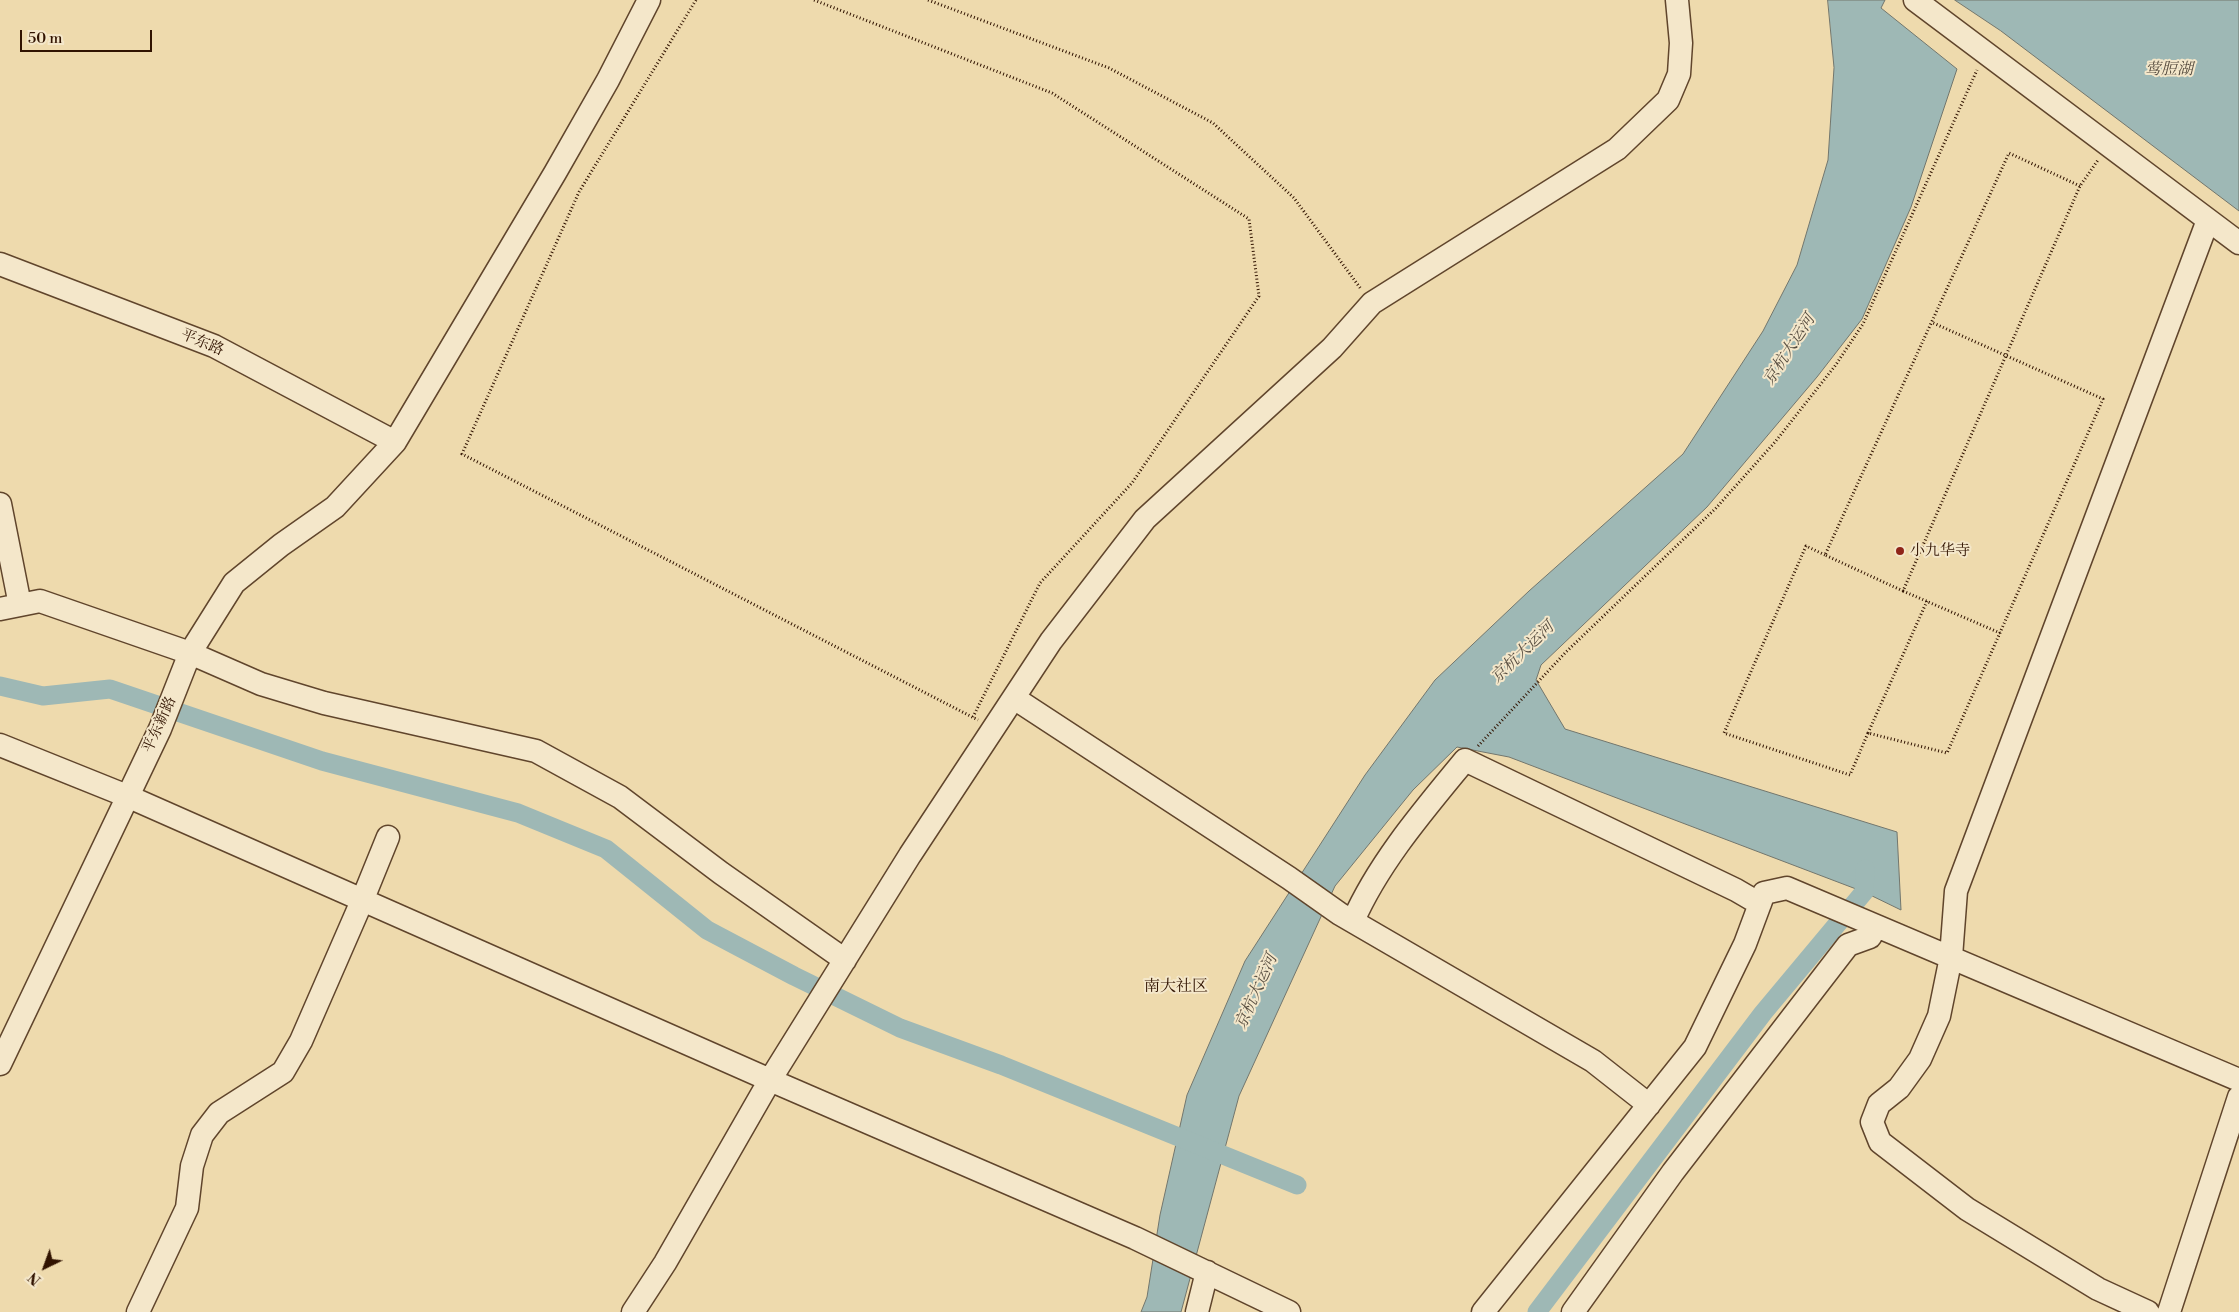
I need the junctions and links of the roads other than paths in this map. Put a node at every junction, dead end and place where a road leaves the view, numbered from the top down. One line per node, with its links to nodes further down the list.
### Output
1 (649, 0): 7 (street, 平东新路)
2 (1677, 0): 11 (street)
3 (1915, 0): 4 (street)
4 (2208, 220): 5 (street); 19 (street)
5 (2239, 243)
6 (0, 264): 7 (street, 平东路)
7 (395, 442): 10 (street, 平东新路)
8 (0, 504): 9 (street)
9 (10, 607): 10 (street)
10 (187, 661): 13 (street, 平东新路); 20 (street)
11 (1014, 698): 17 (street); 20 (street)
12 (0, 746): 13 (street)
13 (127, 796): 15 (street); 21 (street, 平东新路)
14 (388, 837): 15 (street)
15 (362, 901): 22 (street); 27 (street)
16 (1760, 904): 17 (street); 18 (street); 25 (street)
17 (1346, 917): 25 (street)
18 (1876, 926): 19 (street); 32 (street)
19 (1951, 958): 23 (street); 33 (street)
20 (844, 960): 22 (street)
21 (0, 1064)
22 (770, 1080): 26 (street); 28 (street)
23 (2239, 1080)
24 (2239, 1097): 34 (street)
25 (1649, 1104): 31 (street)
26 (1207, 1272): 29 (street); 30 (street)
27 (138, 1312)
28 (633, 1312)
29 (1197, 1312)
30 (1289, 1312)
31 (1483, 1312)
32 (1573, 1312)
33 (2148, 1312)
34 (2169, 1312)

